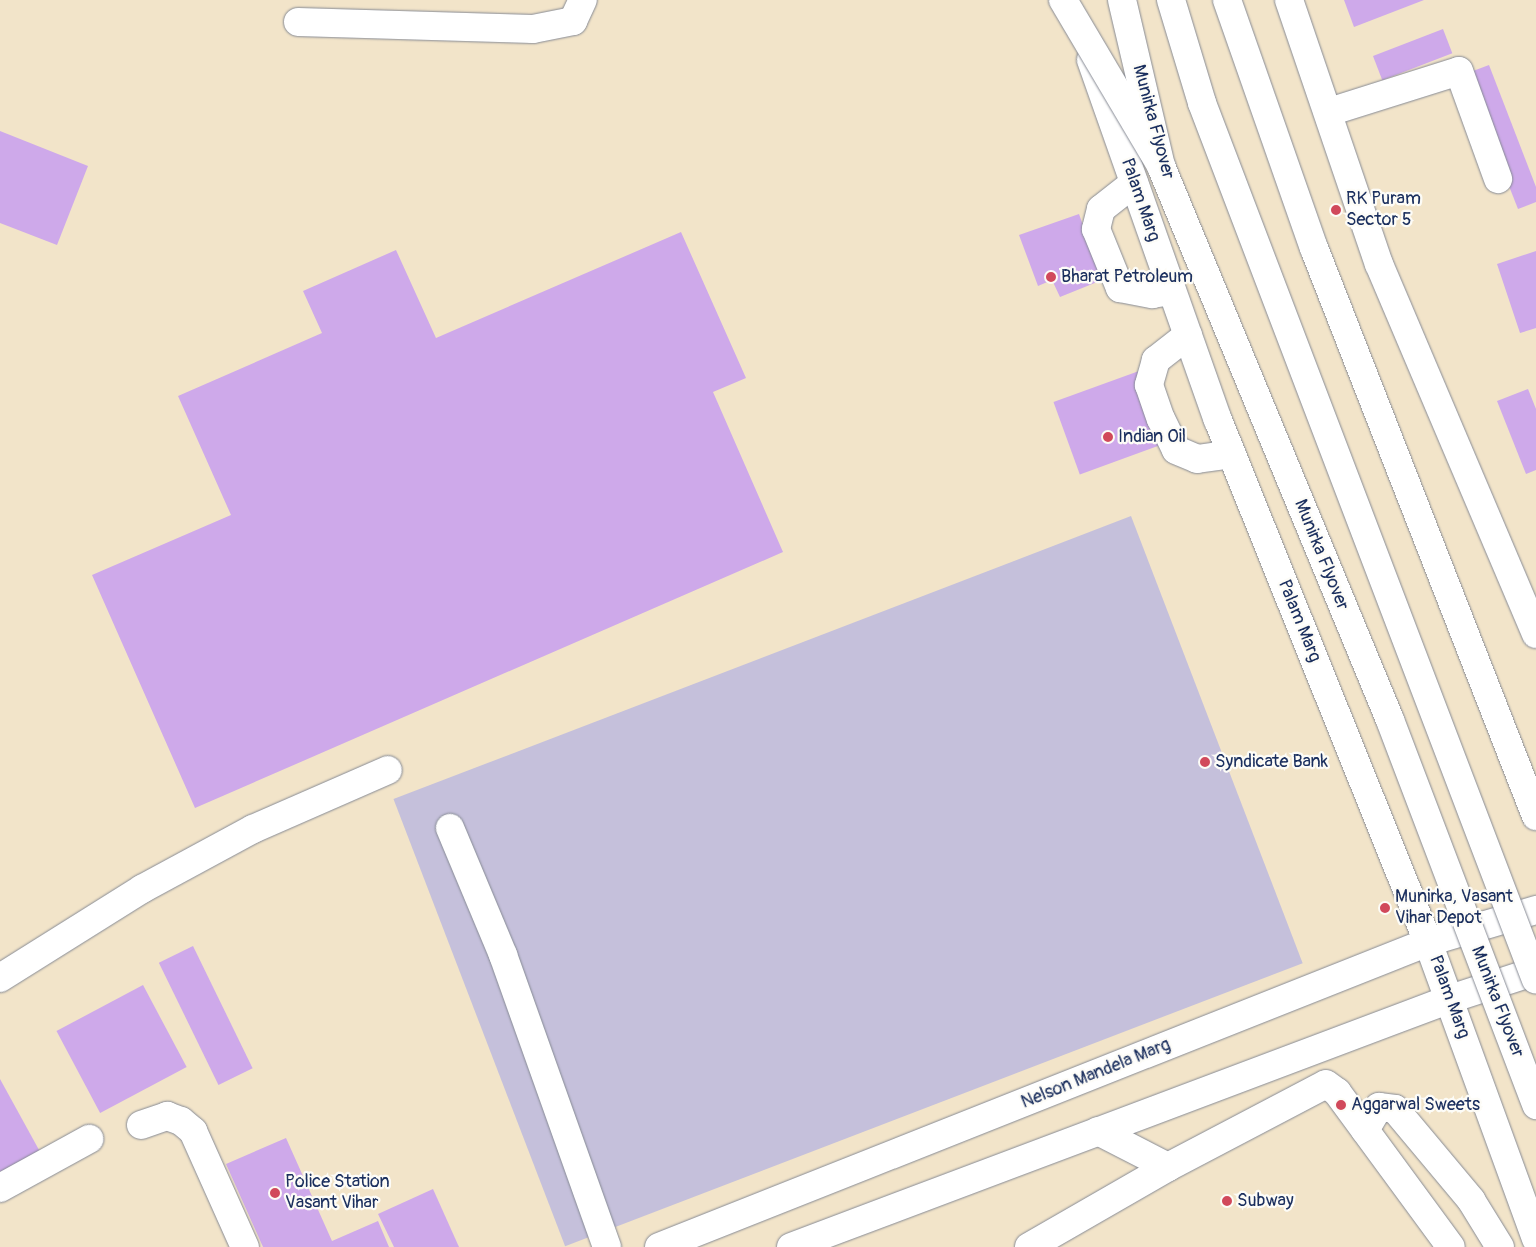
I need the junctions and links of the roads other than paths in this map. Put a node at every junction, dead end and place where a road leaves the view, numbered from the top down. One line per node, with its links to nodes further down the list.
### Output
1 (583, 0): 8 (main road)
2 (1063, 0): 10 (main road, bridge)
3 (1070, 0): 12 (main road, Palam Marg)
4 (1122, 0): 10 (main road, Munirka Flyover, bridge)
5 (1171, 0): 24 (main road, bridge)
6 (1227, 0): 18 (main road)
7 (1289, 0): 9 (main road)
8 (298, 22)
9 (1329, 112): 11 (main road); 16 (main road)
10 (1161, 166): 28 (main road, Munirka Flyover, bridge)
11 (1498, 179)
12 (1134, 183): 13 (main road, Palam Marg); 13 (main road)
13 (1172, 291): 14 (main road, Palam Marg)
14 (1188, 335): 15 (main road, Palam Marg); 15 (main road)
15 (1232, 454): 21 (main road, Palam Marg)
16 (1536, 634)
17 (388, 770): 23 (main road)
18 (1536, 816)
19 (450, 828): 37 (main road)
20 (1536, 910): 21 (main road, Nelson Mandela Marg)
21 (1428, 942): 25 (main road, Palam Marg); 38 (main road, Nelson Mandela Marg)
22 (1536, 971): 25 (main road)
23 (0, 978)
24 (1536, 980)
25 (1450, 998): 26 (main road); 35 (main road, Palam Marg)
26 (1315, 1049): 27 (main road); 31 (main road)
27 (1328, 1085): 30 (main road); 33 (main road)
28 (1536, 1105)
29 (141, 1125): 36 (main road)
30 (1365, 1130): 41 (main road); 42 (main road)
31 (1098, 1131): 33 (main road); 39 (main road)
32 (89, 1139): 34 (main road)
33 (1168, 1167): 40 (main road)
34 (0, 1188)
35 (1536, 1239)
36 (246, 1247)
37 (608, 1247)
38 (659, 1247)
39 (791, 1247)
40 (1029, 1247)
41 (1451, 1247)
42 (1500, 1247)

